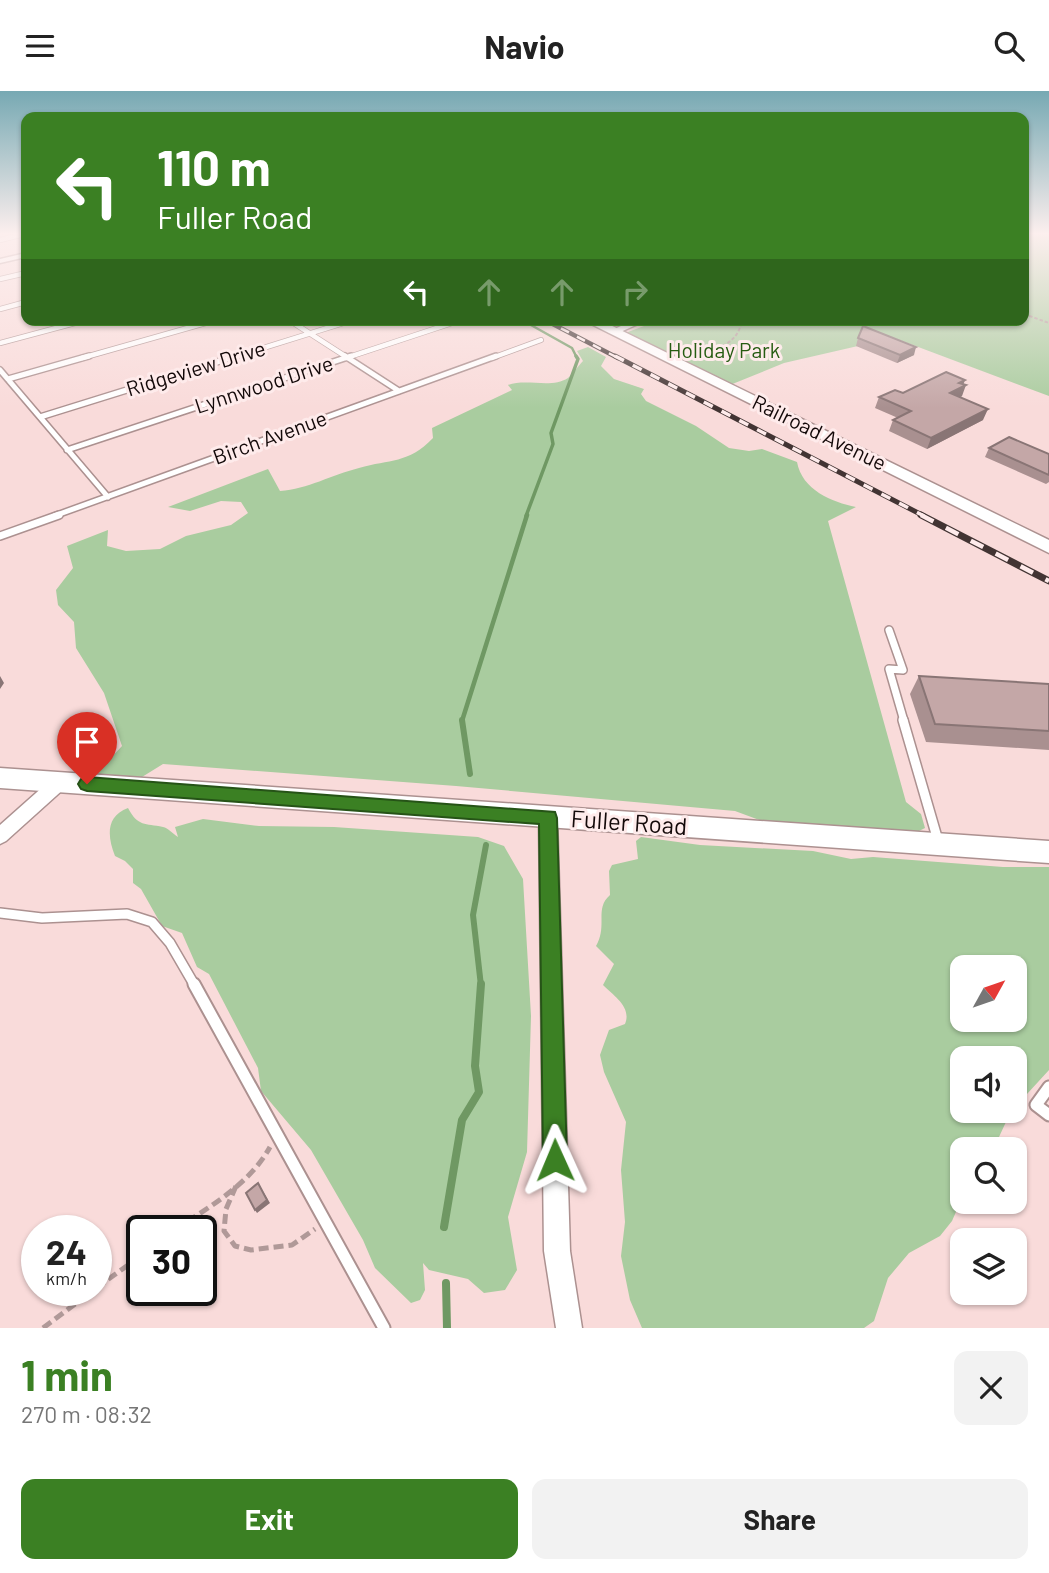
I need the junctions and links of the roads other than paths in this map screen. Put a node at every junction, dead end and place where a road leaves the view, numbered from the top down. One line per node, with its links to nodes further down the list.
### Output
1 (21, 303): 2 (lane)
2 (0, 309)
3 (64, 326): 13 (lane)
4 (195, 326): 16 (lane)
5 (298, 326): 11 (lane)
6 (335, 326): 11 (lane, Ridgeview Drive)
7 (443, 326): 14 (lane, Lynnwood Drive)
8 (600, 326): 10 (street, Railroad Avenue)
9 (628, 326): 10 (street)
10 (612, 332): 22 (street, Railroad Avenue)
11 (310, 334): 14 (lane); 18 (lane, Ridgeview Drive)
12 (541, 340): 17 (lane, Birch Avenue)
13 (0, 343)
14 (347, 358): 17 (lane); 19 (lane, Lynnwood Drive)
15 (0, 370): 16 (lane)
16 (8, 379): 18 (lane)
17 (399, 391): 20 (lane, Birch Avenue)
18 (40, 417): 19 (lane)
19 (68, 450): 20 (lane)
20 (108, 497): 21 (lane, Birch Avenue)
21 (0, 536)
22 (1049, 547)
23 (890, 630): 28 (lane)
24 (0, 778): 25 (street, Fuller Road)
25 (60, 782): 26 (street, Fuller Road); 27 (street)
26 (548, 818): 28 (street, Fuller Road); 34 (street)
27 (0, 836)
28 (940, 845): 29 (street, Fuller Road)
29 (1049, 852)
30 (0, 913): 33 (lane)
31 (1049, 1087): 32 (lane)
32 (1049, 1115)
33 (384, 1328)
34 (569, 1328)

